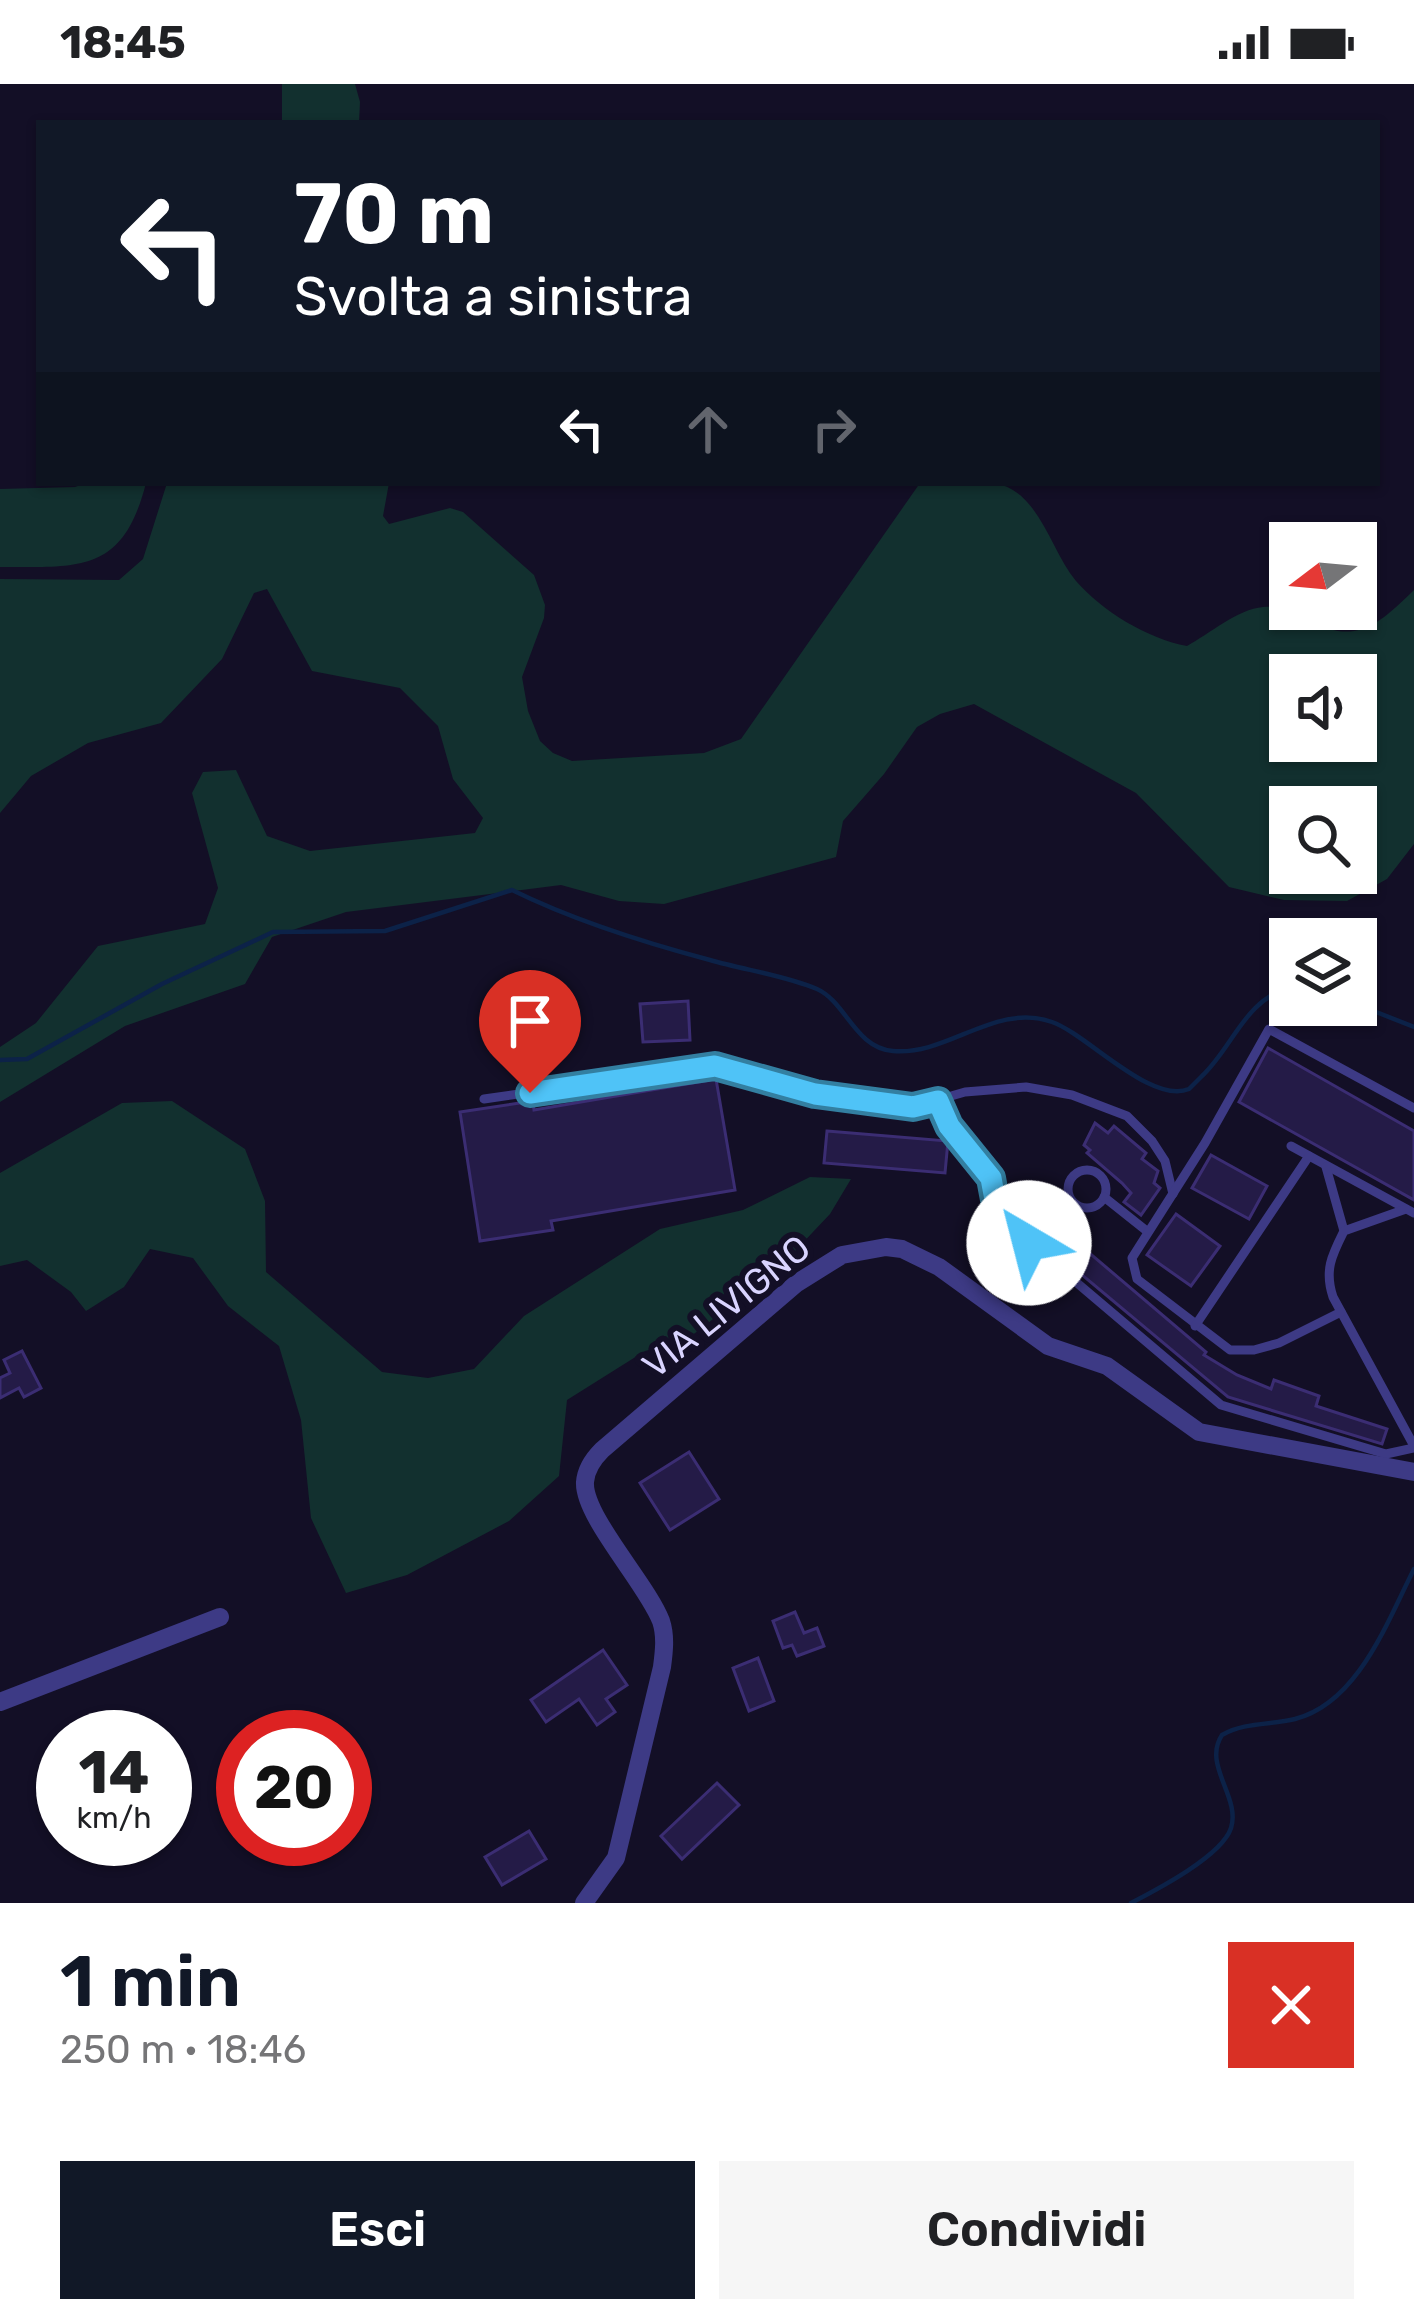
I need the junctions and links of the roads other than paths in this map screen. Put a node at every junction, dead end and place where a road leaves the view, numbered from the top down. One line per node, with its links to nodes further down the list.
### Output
1 (484, 1099): 2 (lane)
2 (938, 1101): 7 (lane); 14 (lane)
3 (1414, 1108): 7 (lane)
4 (1291, 1146): 5 (lane)
5 (1309, 1156): 6 (lane); 13 (lane)
6 (1325, 1165): 9 (lane); 10 (lane)
7 (1173, 1194): 11 (lane)
8 (1105, 1197): 8 (lane); 11 (lane)
9 (1410, 1211): 10 (lane)
10 (1344, 1231): 12 (lane)
11 (1148, 1232): 13 (lane)
12 (1341, 1312): 13 (lane); 14 (lane)
13 (1195, 1327)
14 (1414, 1447)
15 (1414, 1472): 18 (street, VIA LIVIGNO)
16 (220, 1617): 17 (street)
17 (0, 1702)
18 (584, 1903)

